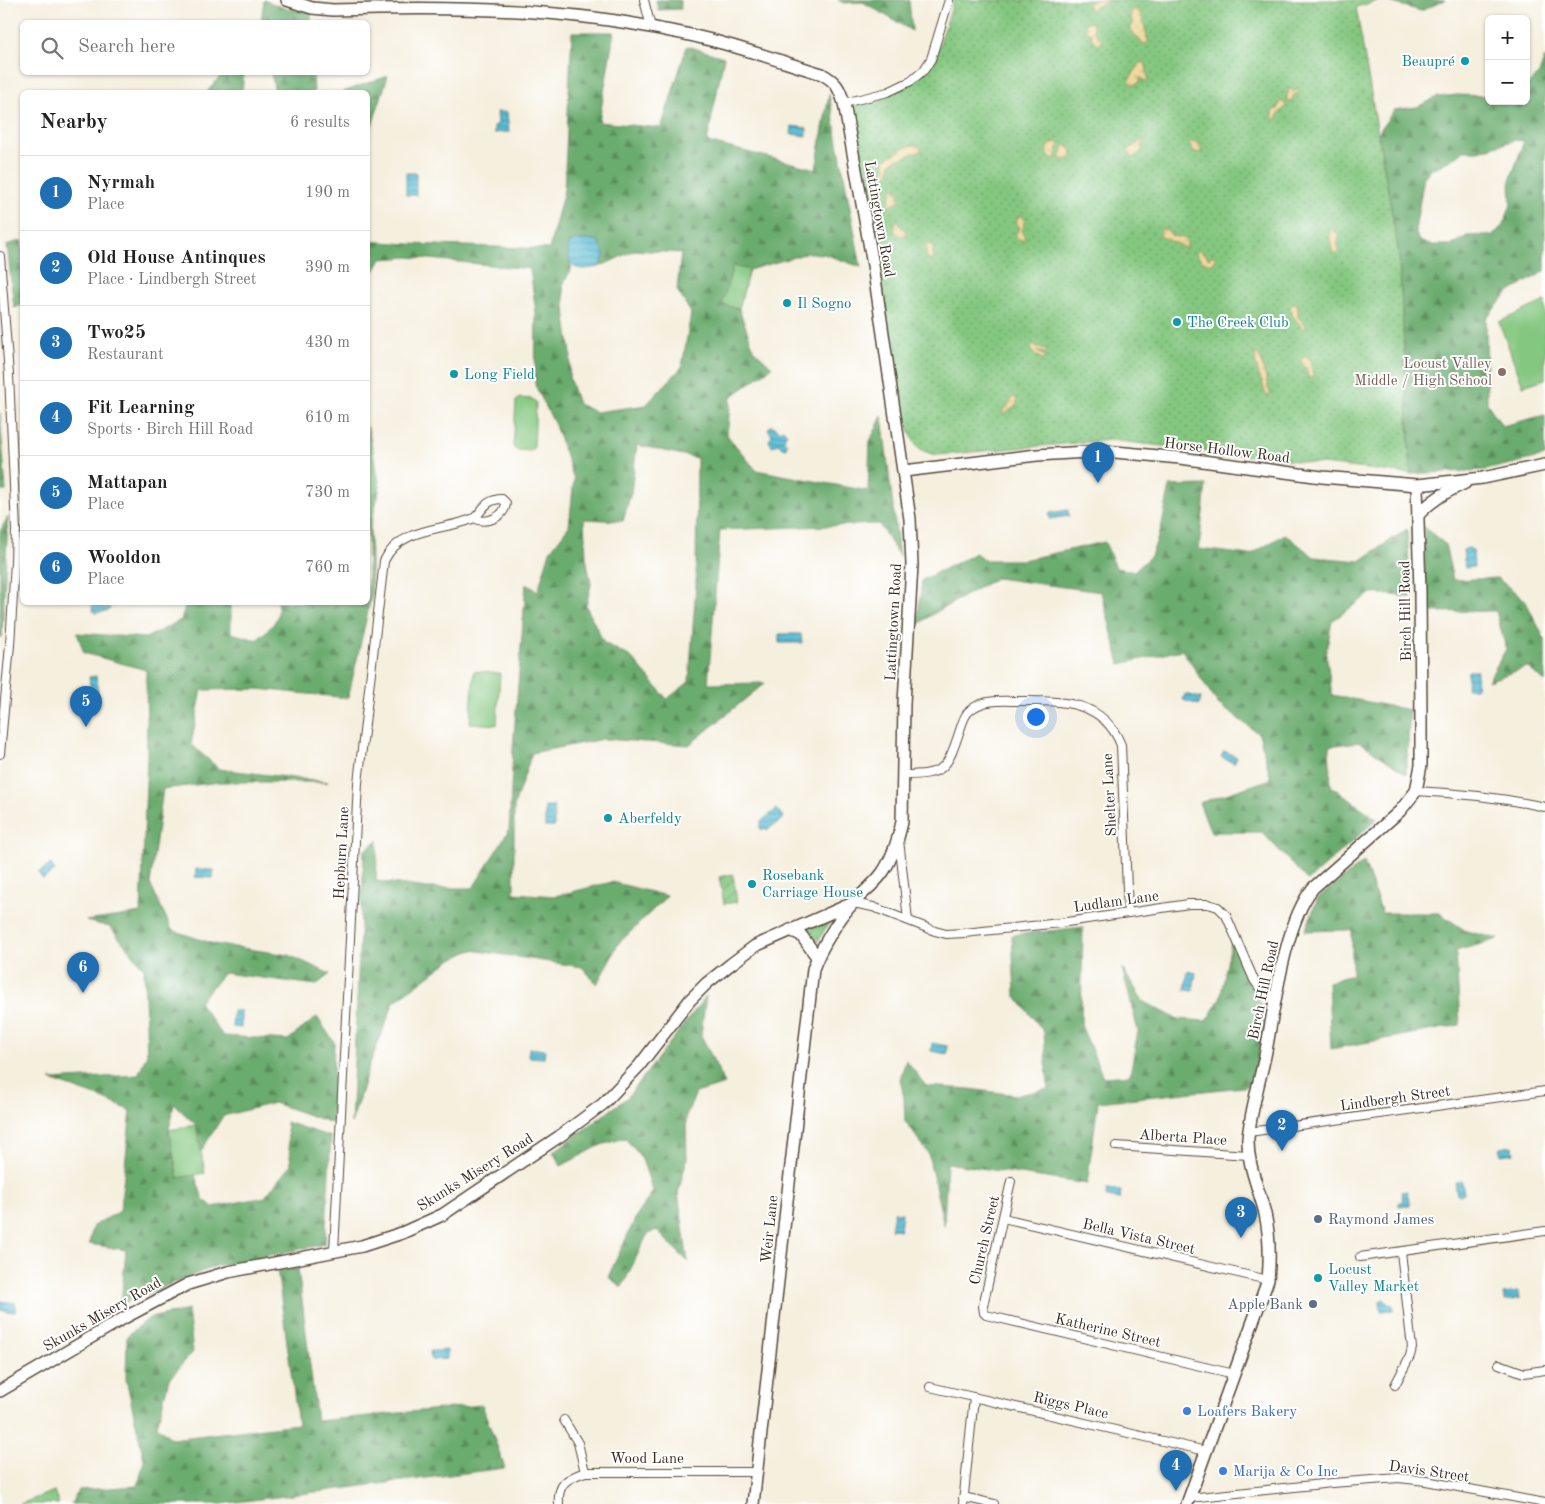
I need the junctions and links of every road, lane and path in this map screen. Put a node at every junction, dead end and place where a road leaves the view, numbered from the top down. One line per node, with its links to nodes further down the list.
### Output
1 (287, 0): 4 (street, Lattingtown Road)
2 (644, 0): 4 (street)
3 (948, 0): 5 (street)
4 (651, 27): 5 (street, Lattingtown Road)
5 (844, 103): 8 (street, Lattingtown Road)
6 (0, 256): 13 (street)
7 (1545, 465): 9 (street, Horse Hollow Road)
8 (904, 471): 10 (street, Horse Hollow Road); 14 (street, Lattingtown Road)
9 (1473, 479): 10 (street, Horse Hollow Road); 11 (street)
10 (1416, 485): 11 (street, Birch Hill Road)
11 (1418, 515): 15 (street, Birch Hill Road)
12 (474, 518): 31 (street, Hepburn Lane)
13 (0, 754)
14 (902, 775): 17 (street, Lattingtown Road); 19 (street, Shelter Lane)
15 (1416, 791): 16 (street); 23 (street, Birch Hill Road)
16 (1545, 807)
17 (898, 839): 18 (street, Lattingtown Road); 20 (street)
18 (853, 903): 20 (street, Ludlam Lane); 21 (street, Skunks Misery Road); 22 (street, Weir Lane)
19 (1128, 913): 20 (street, Ludlam Lane); 23 (street, Ludlam Lane)
20 (908, 920)
21 (790, 930): 22 (street); 31 (street, Skunks Misery Road)
22 (817, 958): 46 (street, Weir Lane)
23 (1276, 998): 25 (street, Birch Hill Road)
24 (1545, 1091): 25 (street, Lindbergh Street)
25 (1249, 1132): 27 (street, Birch Hill Road)
26 (1116, 1146): 27 (street, Alberta Place)
27 (1248, 1155): 34 (street, Birch Hill Road)
28 (1011, 1181): 29 (street, Church Street)
29 (1004, 1218): 34 (street, Bella Vista Street); 35 (street, Church Street)
30 (1545, 1231): 32 (street)
31 (334, 1251): 41 (street, Skunks Misery Road)
32 (1401, 1252): 33 (street); 39 (street)
33 (1360, 1257)
34 (1268, 1280): 38 (street, Birch Hill Road)
35 (984, 1306): 38 (street, Katherine Street)
36 (1499, 1364): 37 (street)
37 (1545, 1370)
38 (1234, 1374): 44 (street, Birch Hill Road)
39 (1395, 1385)
40 (930, 1387): 42 (street, Riggs Place)
41 (0, 1391)
42 (974, 1397): 44 (street, Riggs Place); 47 (street)
43 (564, 1420): 45 (street)
44 (1206, 1451): 48 (street, Birch Hill Road)
45 (585, 1472): 46 (street, Wood Lane); 49 (street, Wood Lane)
46 (756, 1472): 50 (street, Weir Lane)
47 (963, 1501): 51 (street)
48 (1188, 1501): 52 (street, Davis Street)
49 (559, 1504)
50 (752, 1504)
51 (994, 1504)
52 (1545, 1504)

